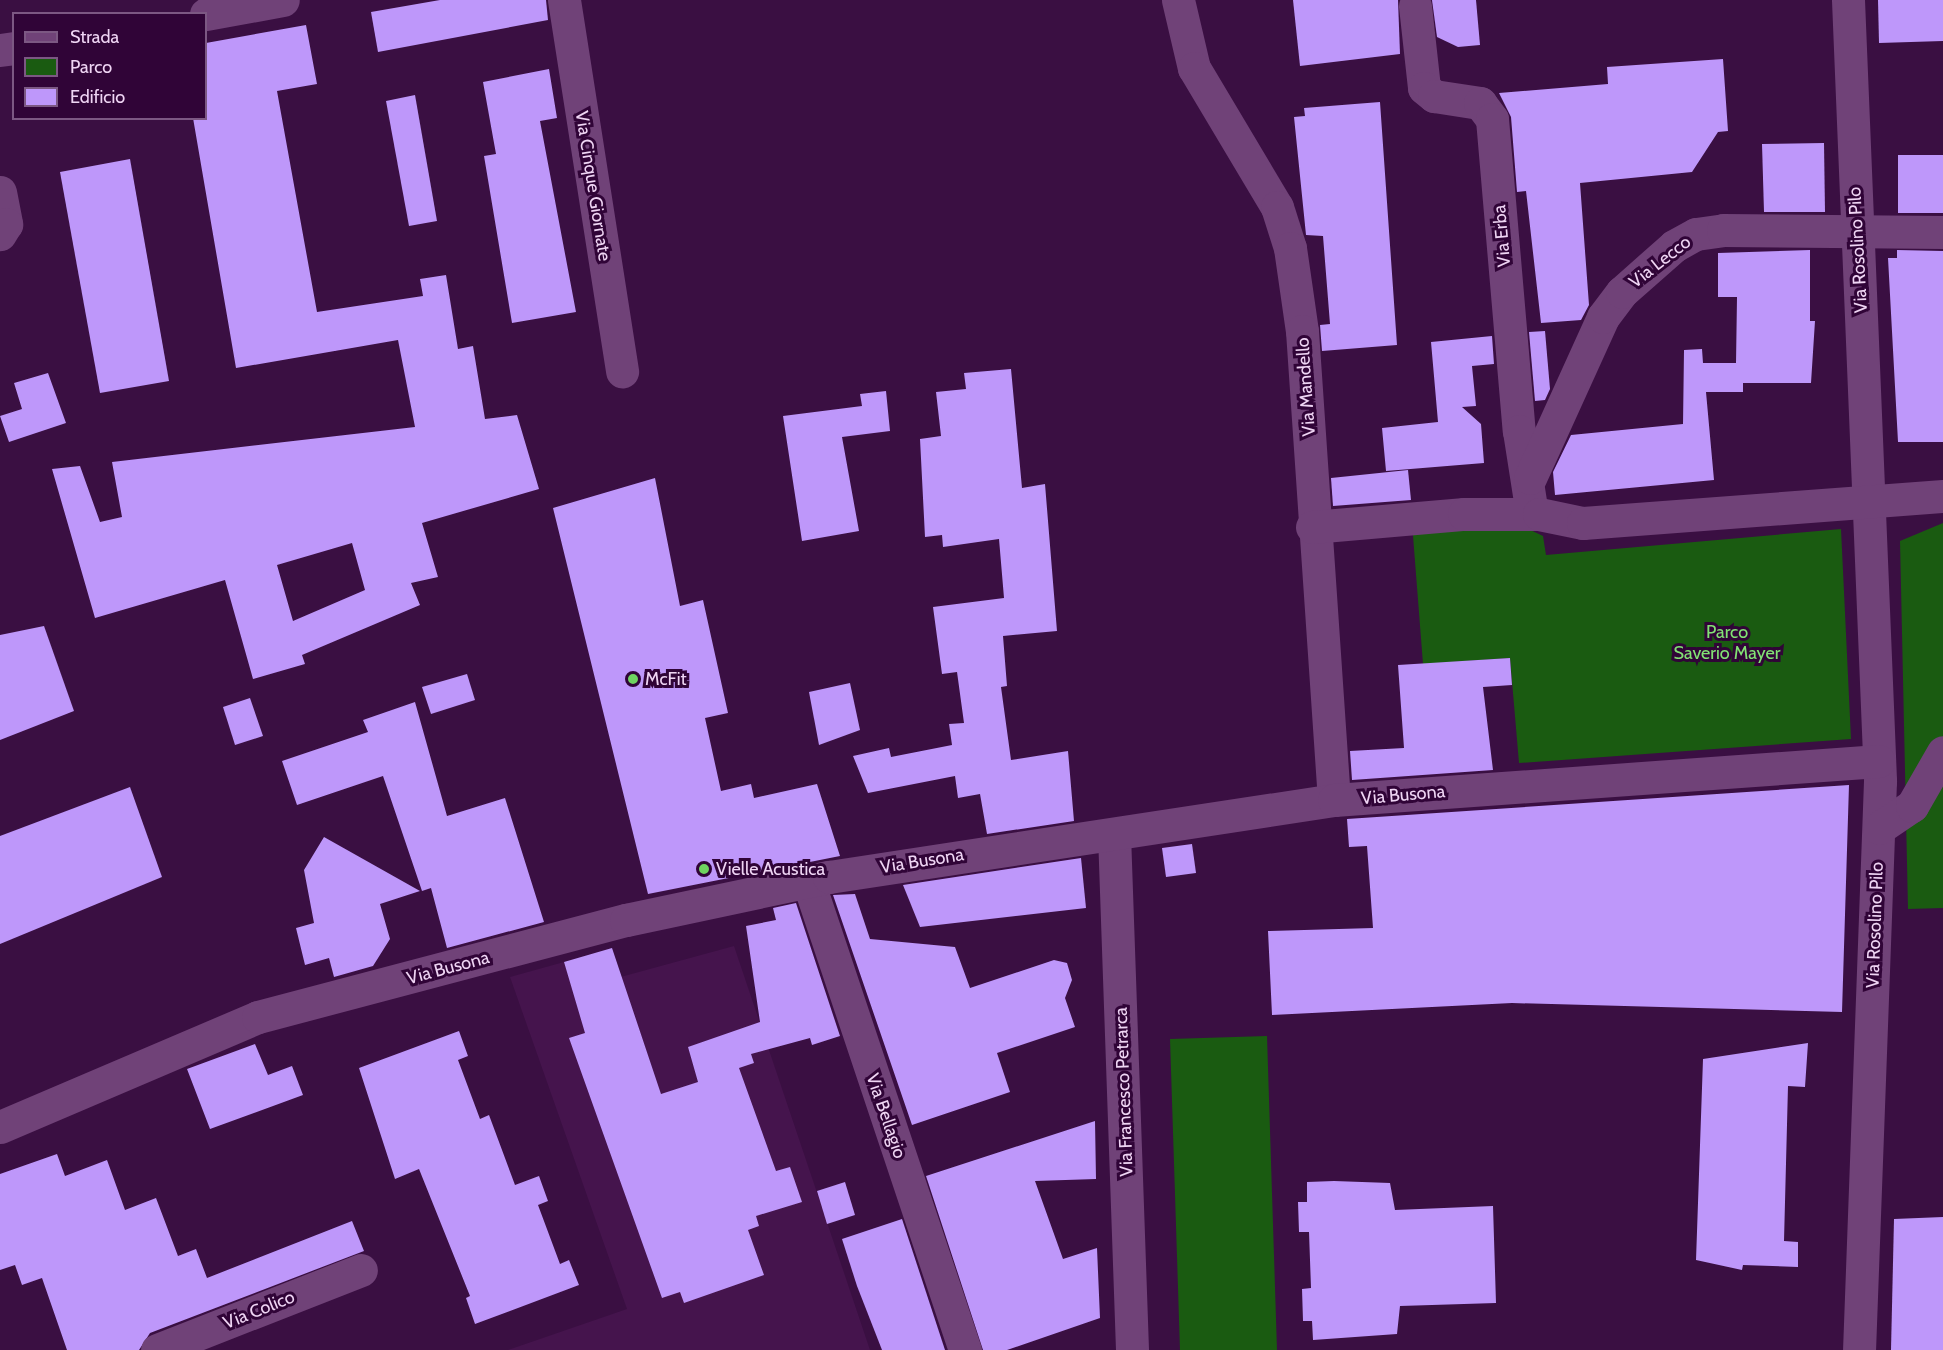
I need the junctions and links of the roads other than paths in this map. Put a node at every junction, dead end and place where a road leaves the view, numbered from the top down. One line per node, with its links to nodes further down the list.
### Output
1 (282, 0): 6 (street)
2 (564, 0): 11 (street, Via Cinque Giornate)
3 (1178, 0): 16 (street, Via Mandello)
4 (1848, 0): 8 (street, Via Rosolino Pilo)
5 (1415, 6): 12 (street, Via Erba)
6 (207, 14)
7 (0, 192): 10 (street)
8 (1857, 231): 9 (street, Via Lecco); 12 (street, Via Lecco); 14 (street, Via Rosolino Pilo)
9 (1943, 232)
10 (0, 234)
11 (622, 371)
12 (1530, 478): 15 (street, Via Erba)
13 (1943, 496): 14 (street)
14 (1870, 500): 15 (street); 18 (street, Via Rosolino Pilo)
15 (1533, 514): 16 (street)
16 (1312, 527): 19 (street, Via Mandello)
17 (1943, 752): 20 (street)
18 (1879, 760): 19 (street, Via Busona); 20 (street, Via Rosolino Pilo)
19 (1335, 800): 21 (street, Via Busona)
20 (1879, 828): 28 (street, Via Rosolino Pilo)
21 (1114, 834): 22 (street, Via Busona); 27 (street, Via Francesco Petrarca)
22 (808, 881): 23 (street, Via Busona); 26 (street, Via Bellagio)
23 (0, 1127)
24 (361, 1270): 25 (street, Via Colico)
25 (157, 1350)
26 (965, 1350)
27 (1132, 1350)
28 (1859, 1350)

